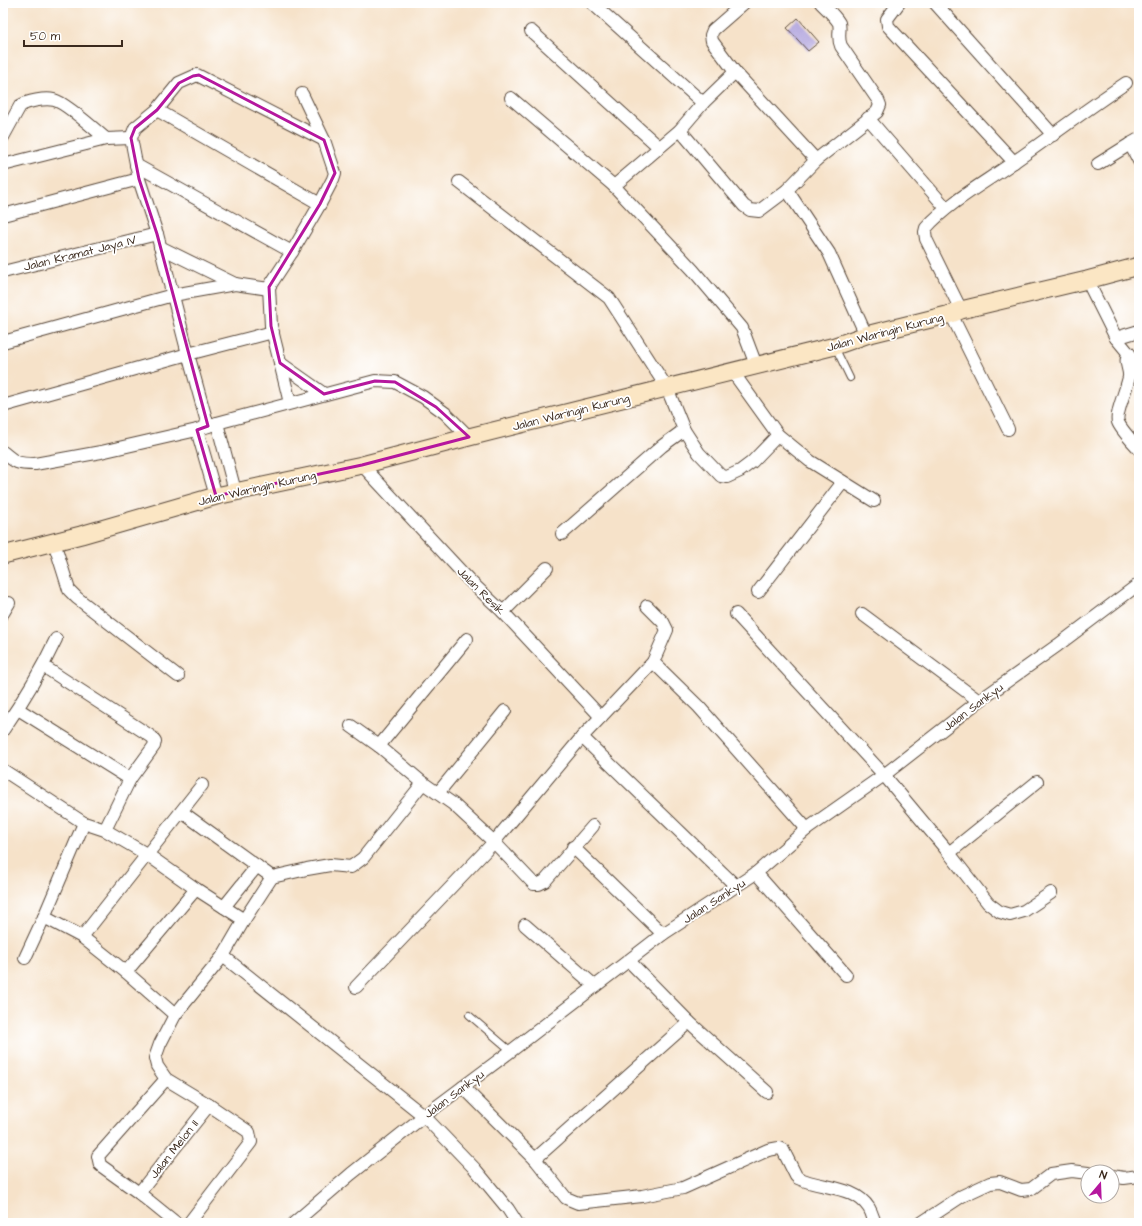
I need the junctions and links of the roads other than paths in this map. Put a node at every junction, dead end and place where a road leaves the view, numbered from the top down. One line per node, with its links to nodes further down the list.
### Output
1 (744, 3): 7 (street)
2 (821, 3): 13 (street)
3 (900, 3): 24 (street)
4 (935, 3): 15 (street)
5 (598, 5): 11 (street)
6 (531, 31): 21 (street)
7 (735, 72): 11 (street); 22 (street)
8 (1126, 84): 15 (street)
9 (302, 94): 19 (street)
10 (511, 98): 30 (street)
11 (703, 103): 14 (street)
12 (157, 110): 17 (street); 19 (street); 32 (street)
13 (868, 118): 22 (street); 33 (street)
14 (680, 130): 21 (street); 31 (street)
15 (1052, 135): 24 (street)
16 (3, 137): 18 (street)
17 (131, 138): 18 (street); 27 (street)
18 (106, 140): 26 (street)
19 (324, 140): 32 (street)
20 (1134, 141): 23 (street); 25 (street)
21 (659, 147): 30 (street)
22 (816, 160): 31 (street)
23 (1139, 161)
24 (1014, 162): 33 (street)
25 (1098, 164)
26 (3, 165)
27 (136, 165): 28 (street); 37 (street)
28 (139, 179): 34 (street); 35 (street)
29 (459, 182): 58 (street)
30 (614, 186): 54 (street)
31 (787, 190): 47 (street)
32 (320, 204): 37 (street)
33 (946, 208): 44 (street)
34 (3, 214)
35 (157, 234): 36 (street); 39 (street, Jalan Kramat Jaya IV)
36 (160, 247): 41 (street); 43 (street)
37 (292, 252): 42 (street)
38 (1139, 266): 40 (street, Jalan Waringin Kurung)
39 (3, 272)
40 (1087, 280): 44 (street, Jalan Waringin Kurung); 48 (street)
41 (235, 284): 42 (street); 43 (street)
42 (269, 289): 45 (street)
43 (173, 295): 49 (street); 52 (street)
44 (956, 312): 47 (street, Jalan Waringin Kurung); 63 (street)
45 (273, 332): 52 (street); 53 (street)
46 (1139, 332): 48 (street)
47 (866, 335): 50 (street, Jalan Waringin Kurung)
48 (1116, 338): 51 (street)
49 (3, 342)
50 (835, 346): 54 (street, Jalan Waringin Kurung); 57 (lane)
51 (1129, 353): 55 (street); 67 (street)
52 (188, 354): 61 (street); 62 (street)
53 (280, 363): 59 (street); 60 (street)
54 (756, 365): 56 (street, Jalan Waringin Kurung)
55 (1139, 366)
56 (732, 371): 58 (street, Jalan Waringin Kurung); 65 (street)
57 (850, 378)
58 (667, 388): 64 (street); 66 (street, Jalan Waringin Kurung)
59 (324, 394): 60 (street); 66 (street)
60 (290, 403): 62 (street)
61 (3, 406)
62 (207, 426): 69 (street); 73 (street); 74 (street)
63 (1008, 429)
64 (684, 430): 65 (street); 76 (street)
65 (778, 435): 72 (street)
66 (469, 437): 70 (street, Jalan Waringin Kurung)
67 (1139, 449)
68 (3, 452): 69 (street)
69 (16, 462): 71 (street)
70 (362, 465): 73 (street, Jalan Waringin Kurung); 83 (street, Jalan Resik)
71 (3, 466)
72 (843, 482): 75 (street); 81 (street)
73 (235, 492): 74 (street, Jalan Waringin Kurung)
74 (216, 496): 77 (street, Jalan Waringin Kurung)
75 (874, 501)
76 (562, 534)
77 (54, 542): 78 (street, Jalan Waringin Kurung); 90 (street)
78 (3, 555)
79 (547, 568): 83 (street)
80 (1139, 584): 91 (street, Jalan Sankyu)
81 (758, 592)
82 (647, 606): 88 (street)
83 (503, 612): 94 (street, Jalan Resik)
84 (736, 614): 100 (street)
85 (862, 614): 91 (street)
86 (56, 639): 89 (street)
87 (467, 639): 98 (street)
88 (653, 662): 94 (street); 109 (street)
89 (43, 666): 92 (street); 101 (street)
90 (178, 676)
91 (979, 700): 100 (street, Jalan Sankyu)
92 (18, 709): 96 (street); 101 (street)
93 (505, 711): 105 (street)
94 (601, 717): 97 (street)
95 (351, 726): 98 (street)
96 (3, 730)
97 (582, 737): 111 (street); 118 (street)
98 (379, 746): 103 (street)
99 (3, 770): 107 (street)
100 (884, 775): 109 (street, Jalan Sankyu); 113 (street)
101 (130, 779): 110 (street)
102 (1037, 782): 113 (street)
103 (423, 783): 105 (street); 117 (street)
104 (202, 785): 106 (street)
105 (438, 793): 111 (street)
106 (182, 812): 114 (street); 115 (street)
107 (84, 823): 110 (street); 122 (street)
108 (593, 826): 112 (street)
109 (807, 829): 116 (street, Jalan Sankyu)
110 (106, 830): 114 (street)
111 (494, 842): 112 (street); 133 (street)
112 (573, 847): 125 (street)
113 (949, 853): 120 (street)
114 (148, 855): 119 (street); 126 (street)
115 (257, 866): 117 (street); 121 (street)
116 (756, 873): 118 (street, Jalan Sankyu); 131 (street)
117 (272, 877): 123 (street)
118 (736, 886): 125 (street, Jalan Sankyu)
119 (196, 889): 121 (street); 130 (street)
120 (1051, 893)
121 (224, 907): 123 (street)
122 (44, 917): 126 (street); 128 (street)
123 (244, 920): 127 (street)
124 (525, 925): 132 (street)
125 (662, 934): 129 (street, Jalan Sankyu)
126 (82, 937): 130 (street)
127 (224, 956): 134 (street); 142 (street)
128 (26, 958)
129 (628, 961): 132 (street, Jalan Sankyu); 136 (street)
130 (126, 972): 134 (street)
131 (846, 975)
132 (596, 986): 137 (street, Jalan Sankyu)
133 (356, 987)
134 (175, 1015): 138 (street)
135 (469, 1015): 137 (lane)
136 (689, 1022): 140 (street); 143 (street)
137 (511, 1052): 139 (street, Jalan Sankyu)
138 (166, 1079): 141 (street); 147 (street)
139 (463, 1087): 142 (street, Jalan Sankyu); 143 (street)
140 (767, 1092)
141 (209, 1105): 147 (street, Jalan Melon II); 149 (street)
142 (424, 1116): 150 (street, Jalan Sankyu); 151 (street)
143 (535, 1159): 152 (street)
144 (1080, 1172): 153 (street)
145 (1139, 1176): 146 (street)
146 (1120, 1177)
147 (139, 1193): 148 (street)
148 (176, 1223)
149 (189, 1223)
150 (294, 1223)
151 (517, 1223)
152 (875, 1223)
153 (921, 1223)

